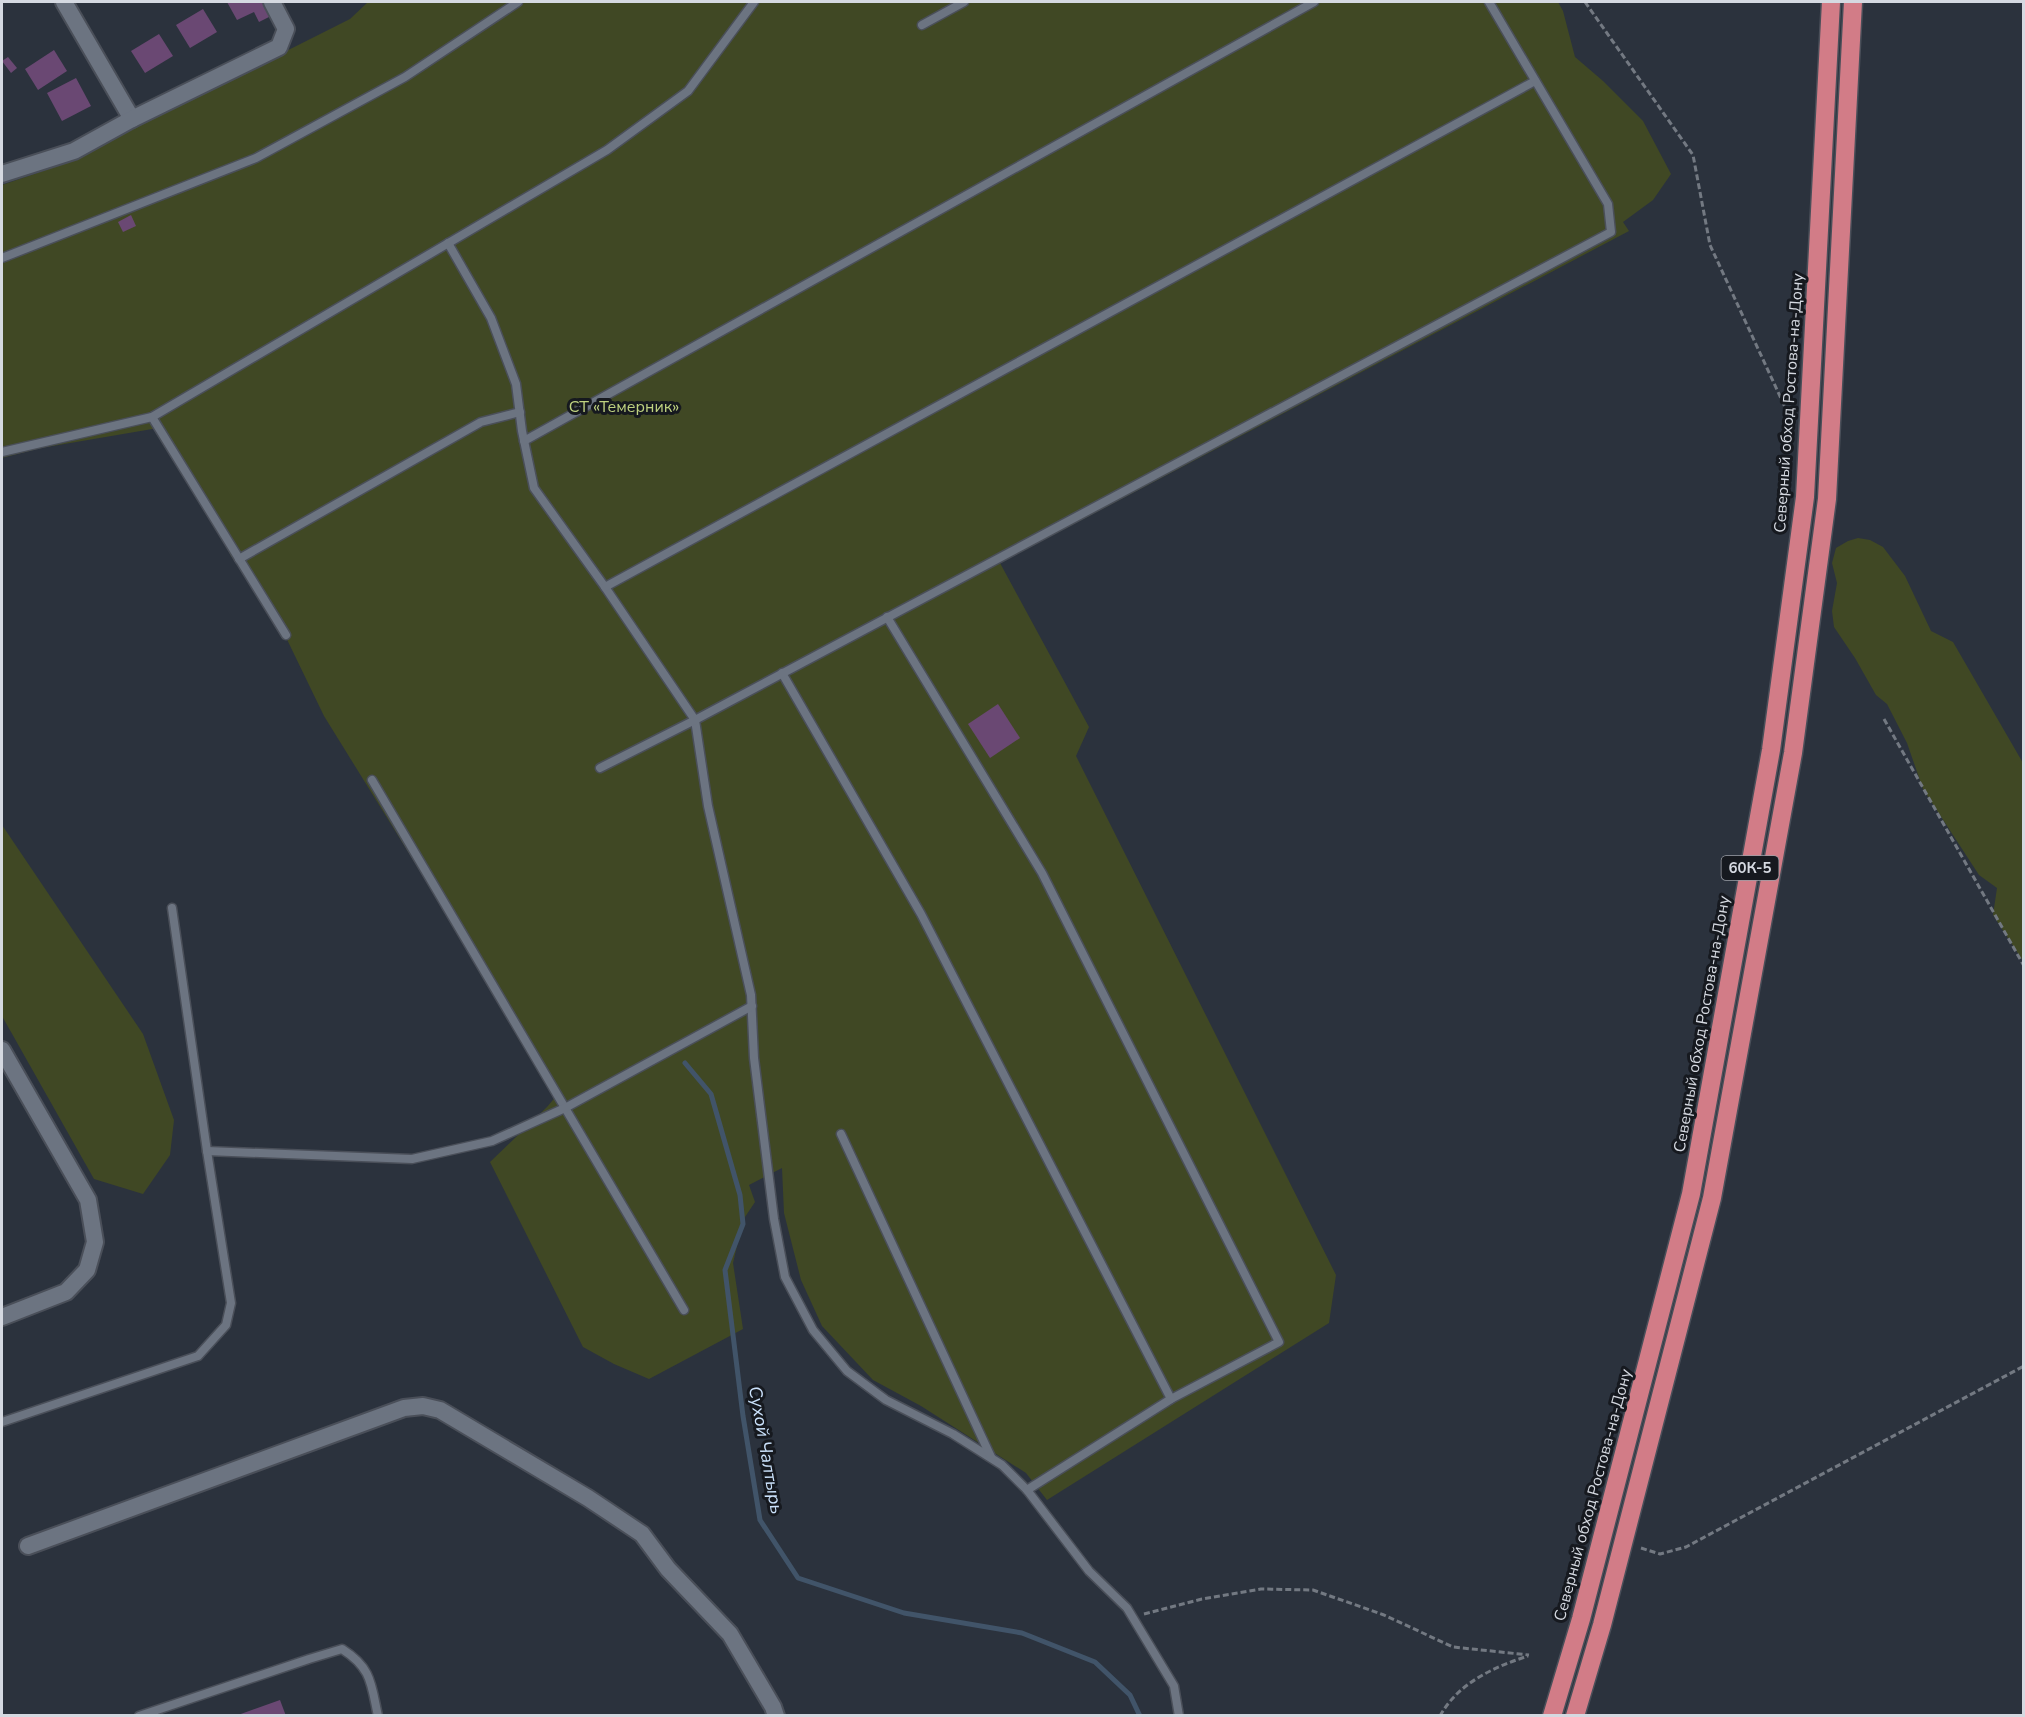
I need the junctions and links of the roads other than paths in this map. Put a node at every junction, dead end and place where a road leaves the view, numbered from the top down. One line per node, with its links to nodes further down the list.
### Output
1 (64, 2): 12 (street)
2 (272, 2): 12 (street)
3 (518, 2): 15 (lane)
4 (754, 2): 14 (lane)
5 (964, 2): 10 (lane)
6 (1314, 2): 18 (lane)
7 (1489, 2): 11 (lane)
8 (1831, 2): 45 (highway, Северный обход Ростова-на-Дону / 60К-5)
9 (1853, 2): 46 (highway, 60К-5)
10 (922, 25)
11 (1535, 81): 21 (lane); 22 (lane)
12 (132, 119): 13 (street)
13 (2, 174)
14 (448, 243): 16 (lane); 17 (lane)
15 (2, 258)
16 (520, 412): 18 (lane); 20 (lane)
17 (152, 417): 19 (lane); 20 (lane)
18 (524, 441): 21 (lane)
19 (2, 452)
20 (239, 559): 23 (lane)
21 (605, 587): 25 (lane)
22 (887, 617): 24 (lane); 36 (lane)
23 (286, 635)
24 (782, 673): 25 (lane); 36 (lane)
25 (695, 720): 26 (lane); 29 (lane)
26 (600, 768)
27 (372, 780): 31 (lane)
28 (172, 908): 33 (lane)
29 (752, 1006): 31 (lane); 38 (lane)
30 (2, 1050): 35 (street)
31 (565, 1108): 33 (lane); 34 (lane)
32 (841, 1134): 38 (lane)
33 (207, 1151): 37 (lane)
34 (684, 1310)
35 (2, 1317)
36 (1171, 1399): 39 (lane)
37 (2, 1422)
38 (992, 1458): 39 (lane)
39 (1027, 1490): 44 (lane)
40 (28, 1545): 43 (street)
41 (139, 1716): 42 (lane)
42 (378, 1716)
43 (776, 1716)
44 (1179, 1716)
45 (1552, 1716)
46 (1575, 1716)

